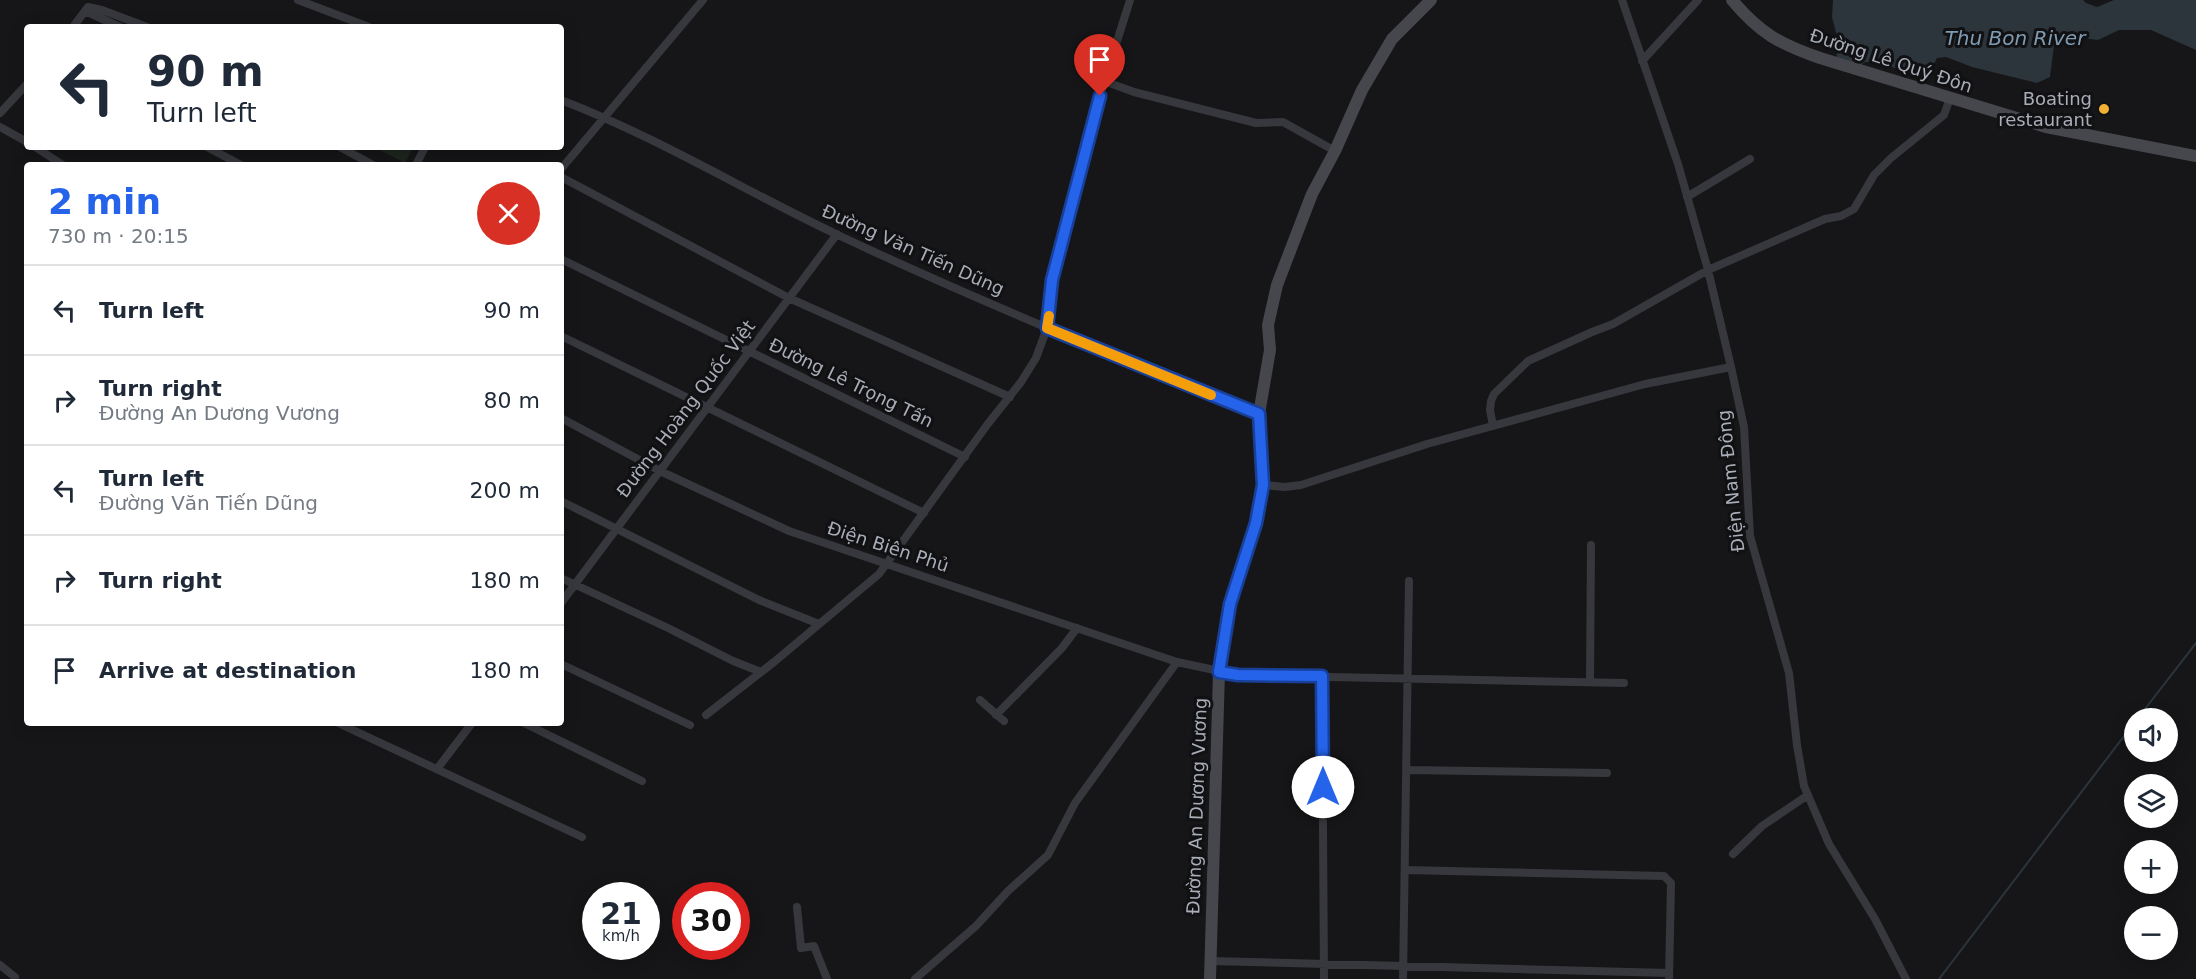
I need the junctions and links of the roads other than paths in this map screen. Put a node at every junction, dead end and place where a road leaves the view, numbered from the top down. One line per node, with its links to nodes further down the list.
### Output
1 (298, 0): 12 (street)
2 (703, 0): 19 (street)
3 (1130, 0): 14 (street)
4 (1431, 0): 25 (main road, Đường An Dương Vương)
5 (1622, 0): 13 (street, Điện Nam Đông)
6 (1698, 0): 13 (street)
7 (1732, 0): 16 (main road, Đường Lê Quý Đôn)
8 (85, 11): 9 (street); 10 (street); 11 (street)
9 (75, 24)
10 (113, 24)
11 (139, 24)
12 (361, 24)
13 (1642, 61): 33 (street, Điện Nam Đông)
14 (1104, 81): 25 (street); 38 (street)
15 (24, 87): 18 (street)
16 (1950, 98): 26 (main road, Đường Lê Quý Đôn); 36 (street)
17 (564, 101): 19 (street, Đường Văn Tiến Dũng)
18 (0, 113)
19 (604, 117): 31 (street); 34 (street, Đường Văn Tiến Dũng)
20 (0, 128): 21 (street)
21 (24, 140)
22 (40, 150): 28 (street)
23 (213, 150): 29 (street)
24 (346, 150): 30 (street)
25 (1335, 151): 44 (main road, Đường An Dương Vương)
26 (2196, 156)
27 (1750, 159): 33 (street)
28 (58, 162)
29 (235, 162)
30 (368, 162)
31 (564, 165)
32 (564, 179): 37 (street)
33 (1687, 197): 36 (street, Điện Nam Đông)
34 (837, 234): 37 (street, Đường Hoàng Quốc Việt); 38 (street, Đường Văn Tiến Dũng)
35 (564, 260): 40 (street, Đường Lê Trọng Tấn)
36 (1708, 270): 41 (street, Điện Nam Đông); 46 (street)
37 (789, 298): 40 (street, Đường Hoàng Quốc Việt); 42 (street)
38 (1047, 328): 42 (street); 44 (street, Đường Văn Tiến Dũng)
39 (564, 337): 43 (street)
40 (749, 352): 43 (street, Đường Hoàng Quốc Việt); 47 (street, Đường Lê Trọng Tấn)
41 (1731, 367): 46 (street); 81 (street, Điện Nam Đông)
42 (1010, 397): 47 (street)
43 (708, 407): 48 (street, Đường Hoàng Quốc Việt); 51 (street)
44 (1259, 414): 49 (main road, Đường An Dương Vương)
45 (564, 420): 48 (street, Điện Biên Phủ)
46 (1493, 426): 49 (street)
47 (965, 457): 51 (street)
48 (660, 471): 52 (street, Đường Hoàng Quốc Việt); 54 (street, Điện Biên Phủ)
49 (1263, 485): 64 (main road, Đường An Dương Vương)
50 (564, 502): 52 (street)
51 (924, 513): 54 (street)
52 (617, 528): 57 (street, Đường Hoàng Quốc Việt); 59 (street)
53 (1591, 545): 67 (street)
54 (888, 564): 59 (street); 60 (street, Điện Biên Phủ)
55 (564, 580): 57 (street)
56 (1409, 581): 66 (street)
57 (575, 585): 58 (street, Đường Hoàng Quốc Việt); 63 (street)
58 (564, 599)
59 (819, 624): 63 (street)
60 (1077, 628): 61 (street, Điện Biên Phủ); 71 (street)
61 (1177, 662): 64 (street, Điện Biên Phủ); 93 (street)
62 (564, 665): 73 (street)
63 (761, 672): 70 (street)
64 (1219, 672): 65 (street, Điện Biên Phủ); 86 (main road, Đường An Dương Vương)
65 (1322, 676): 66 (street, Điện Biên Phủ); 87 (street)
66 (1408, 678): 67 (street, Điện Biên Phủ); 78 (street)
67 (1590, 682): 68 (street, Điện Biên Phủ)
68 (1624, 683)
69 (980, 700): 71 (street)
70 (706, 715)
71 (996, 715): 72 (street)
72 (1004, 721)
73 (690, 725)
74 (344, 726): 77 (street)
75 (470, 726): 77 (street)
76 (530, 726): 80 (street)
77 (437, 769): 82 (street)
78 (1408, 770): 79 (street); 84 (street)
79 (1607, 773)
80 (642, 781)
81 (1808, 795): 83 (street); 97 (street, Điện Nam Đông)
82 (582, 837)
83 (1733, 854)
84 (1405, 870): 89 (street); 90 (street)
85 (796, 907): 92 (street)
86 (1210, 961): 87 (street); 94 (main road, Đường An Dương Vương)
87 (1324, 963): 89 (street); 95 (street)
88 (0, 965): 91 (street)
89 (1403, 967): 90 (street); 96 (street)
90 (1669, 976)
91 (15, 977)
92 (827, 979)
93 (915, 979)
94 (1209, 979)
95 (1324, 979)
96 (1403, 979)
97 (1906, 979)

